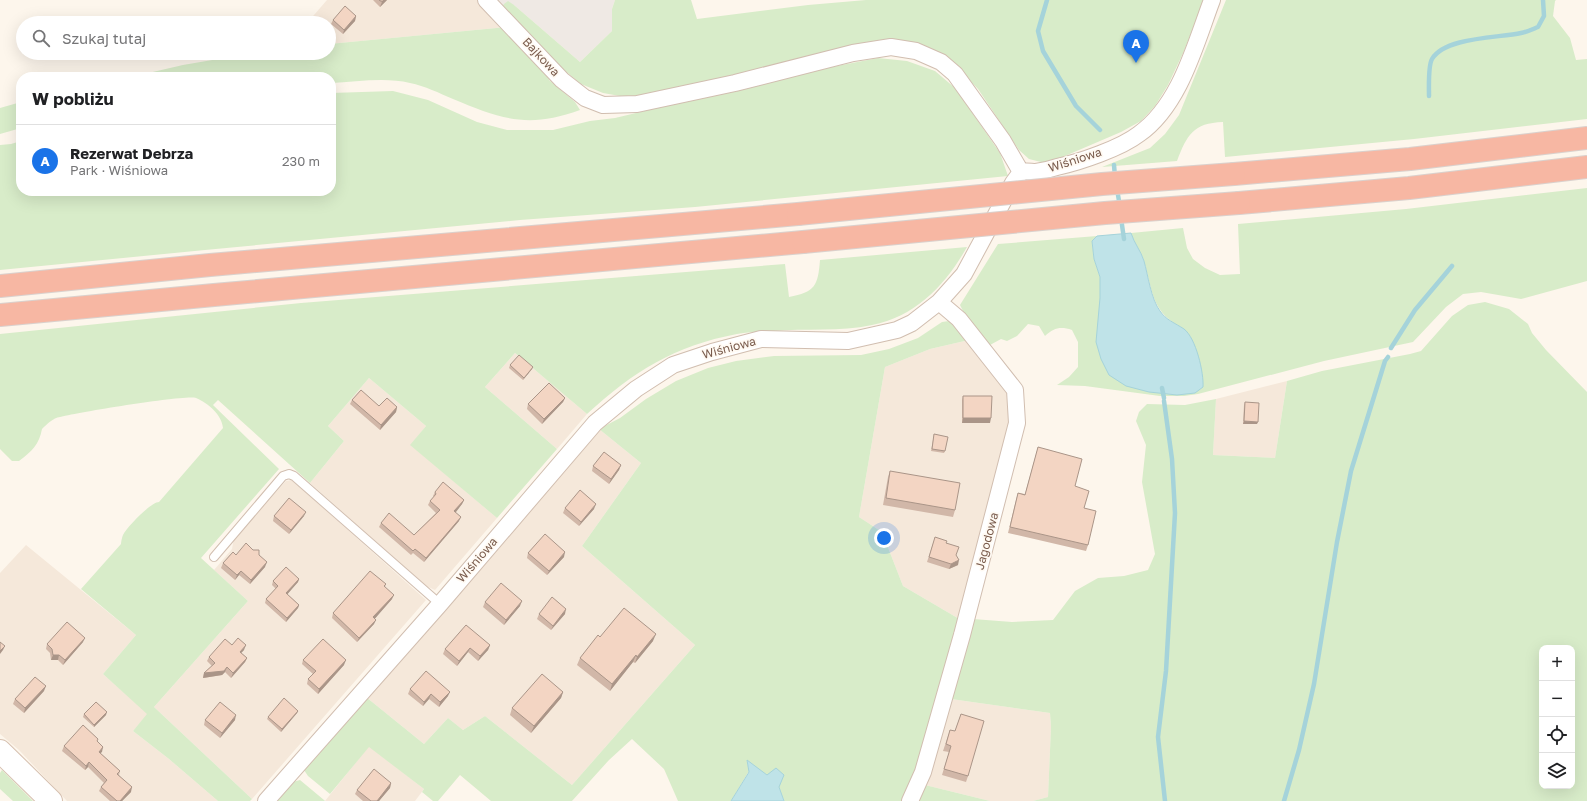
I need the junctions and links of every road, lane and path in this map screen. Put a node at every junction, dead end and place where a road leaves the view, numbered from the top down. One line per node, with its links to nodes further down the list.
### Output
1 (486, 0): 5 (street, Bajkowa)
2 (1212, 0): 5 (street, Wiśniowa)
3 (1587, 138): 6 (highway, bridge)
4 (1587, 167): 8 (highway, bridge)
5 (1021, 172): 7 (street, Wiśniowa)
6 (0, 286)
7 (939, 302): 10 (street, Wiśniowa); 14 (street, Jagodowa)
8 (0, 315)
9 (214, 557): 10 (lane)
10 (440, 604): 13 (street, Wiśniowa)
11 (0, 752): 12 (street)
12 (50, 801)
13 (266, 801)
14 (910, 801)

